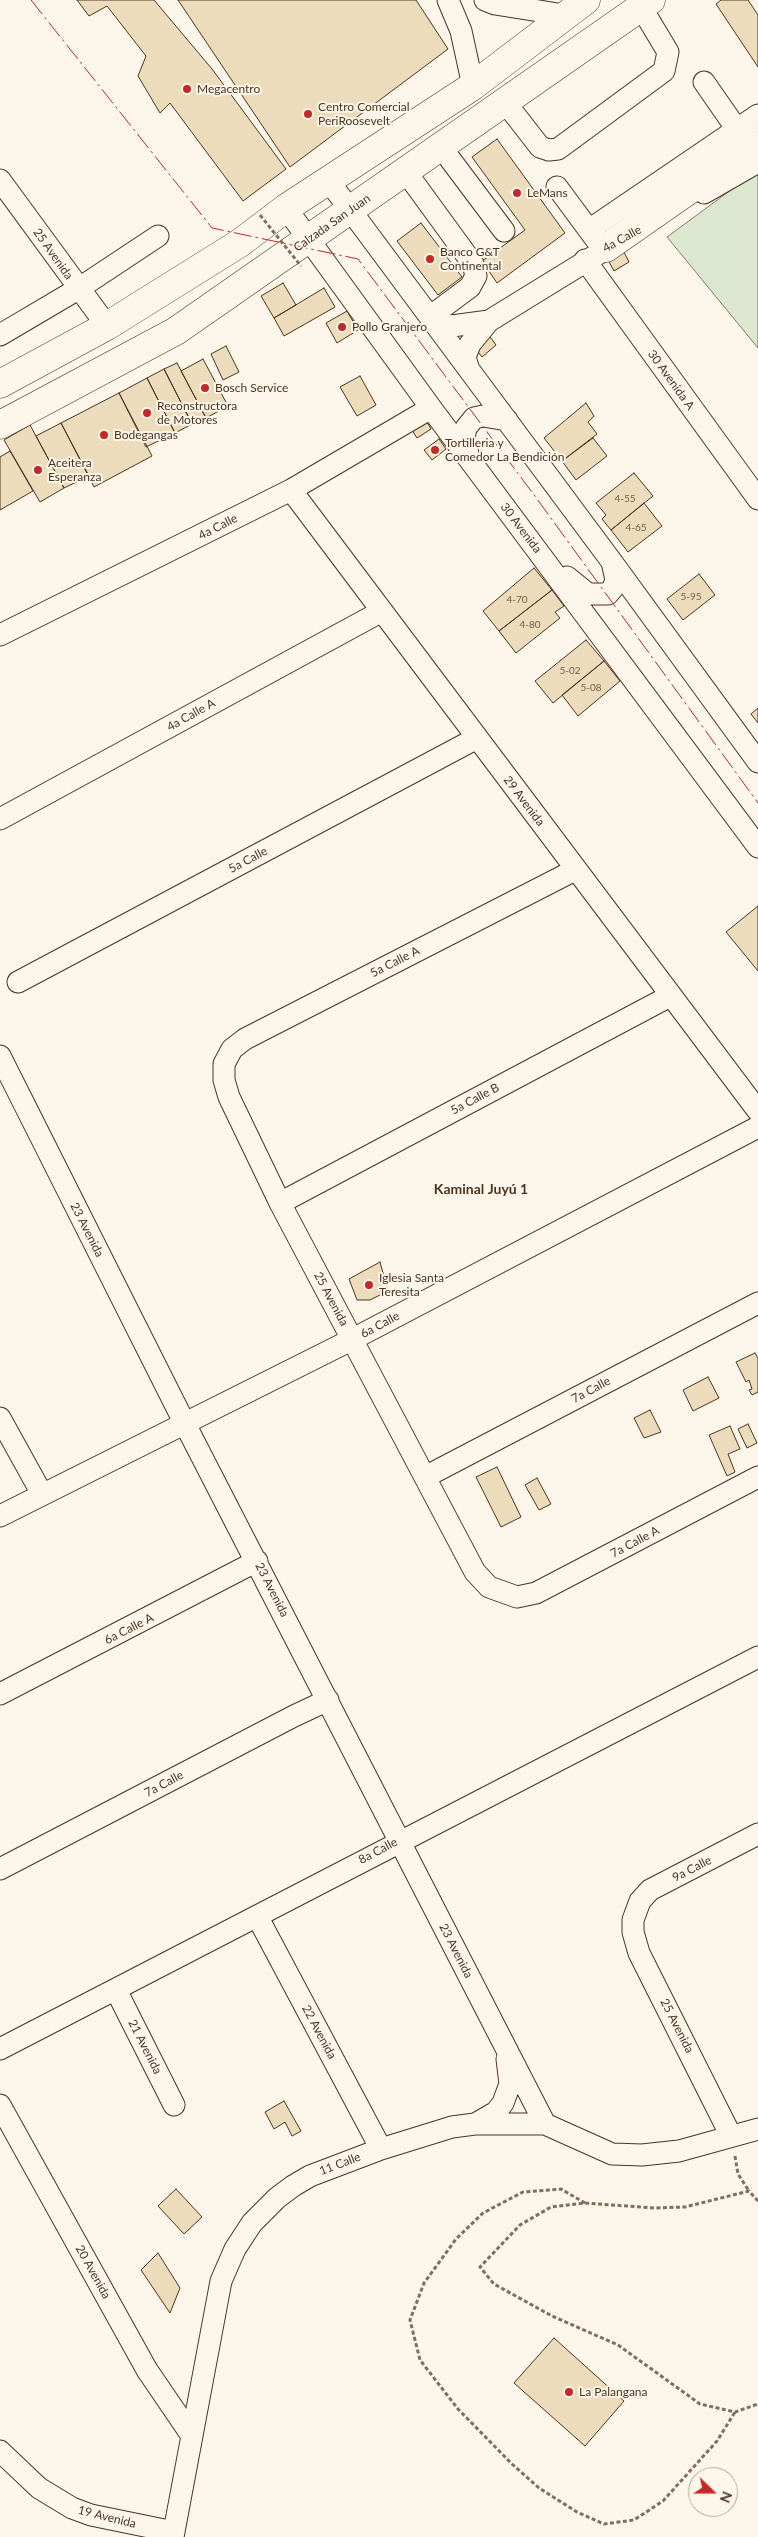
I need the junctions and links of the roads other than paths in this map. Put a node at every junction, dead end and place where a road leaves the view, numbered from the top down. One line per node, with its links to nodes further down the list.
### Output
1 (448, 0): 6 (street)
2 (485, 0): 4 (street)
3 (646, 3): 7 (main road, Calzada San Juan); 7 (street)
4 (575, 8): 6 (main road)
5 (704, 82): 9 (street)
6 (473, 86): 13 (main road)
7 (506, 102): 10 (main road, Calzada San Juan)
8 (758, 116): 9 (street, 4a Calle)
9 (751, 146): 20 (street, 4a Calle); 20 (main road)
10 (441, 147): 11 (main road, Calzada San Juan); 17 (street)
11 (406, 172): 16 (main road, Calzada San Juan); 22 (street)
12 (0, 180): 21 (street, 25 Avenida)
13 (328, 180): 15 (main road); 16 (street)
14 (557, 187): 20 (street, 30 Avenida A)
15 (286, 208): 19 (street, 30 Avenida); 24 (main road)
16 (352, 209): 19 (main road, Calzada San Juan); 22 (street)
17 (504, 231)
18 (158, 236): 21 (street)
19 (309, 239): 28 (street, 30 Avenida); 30 (main road, Calzada San Juan)
20 (603, 240): 23 (street, 4a Calle); 33 (street, 30 Avenida A)
21 (78, 289): 24 (street, 25 Avenida); 25 (street)
22 (430, 316): 23 (street, 4a Calle); 26 (street)
23 (488, 321): 26 (street, 4a Calle)
24 (107, 326): 27 (main road)
25 (0, 334)
26 (468, 367): 29 (street)
27 (0, 384)
28 (431, 408): 31 (street, 30 Avenida); 32 (street, 4a Calle)
29 (508, 420): 31 (street); 35 (street)
30 (0, 426)
31 (469, 460): 34 (street, 30 Avenida)
32 (291, 490): 36 (street, 29 Avenida); 37 (street, 4a Calle)
33 (758, 499)
34 (541, 555): 35 (street); 41 (street, 30 Avenida)
35 (612, 562): 39 (street)
36 (382, 610): 38 (street, 29 Avenida); 40 (street, 4a Calle A)
37 (0, 636)
38 (477, 738): 42 (street, 29 Avenida); 43 (street, 5a Calle)
39 (758, 762)
40 (0, 819)
41 (758, 847)
42 (575, 870): 44 (street, 29 Avenida); 46 (street, 5a Calle A)
43 (18, 982)
44 (670, 996): 47 (street, 29 Avenida); 49 (street, 5a Calle B)
45 (0, 1056): 53 (street, 23 Avenida)
46 (224, 1064): 49 (street, 25 Avenida)
47 (758, 1111)
48 (758, 1127): 51 (street, 6a Calle)
49 (280, 1203): 51 (street, 25 Avenida)
50 (758, 1303): 54 (street, 7a Calle)
51 (353, 1339): 53 (street, 6a Calle); 54 (street, 25 Avenida)
52 (0, 1418): 56 (street)
53 (185, 1424): 56 (street, 6a Calle); 58 (street, 23 Avenida)
54 (425, 1477): 59 (street, 25 Avenida)
55 (758, 1477): 59 (street, 7a Calle A)
56 (42, 1494): 57 (street, 6a Calle)
57 (0, 1516)
58 (257, 1561): 61 (street, 6a Calle A); 62 (street, 23 Avenida)
59 (508, 1596)
60 (758, 1656): 64 (street, 8a Calle)
61 (0, 1694)
62 (328, 1700): 64 (street, 23 Avenida); 65 (street, 7a Calle)
63 (757, 1838): 66 (street, 9a Calle)
64 (400, 1840): 67 (street, 8a Calle); 69 (street, 23 Avenida)
65 (0, 1870)
66 (635, 1913): 76 (street, 25 Avenida)
67 (257, 1916): 68 (street, 8a Calle); 77 (street, 22 Avenida)
68 (116, 1990): 70 (street, 8a Calle); 71 (street, 21 Avenida)
69 (505, 2046): 73 (street); 74 (street, 23 Avenida)
70 (0, 2048)
71 (174, 2104)
72 (0, 2105): 78 (street, 20 Avenida)
73 (475, 2124): 74 (street, 11 Calle); 77 (street, 11 Calle)
74 (545, 2124): 76 (street, 11 Calle)
75 (758, 2129): 76 (street, 11 Calle)
76 (731, 2136)
77 (381, 2149): 78 (street, 11 Calle)
78 (192, 2436): 80 (street, 11 Calle)
79 (0, 2451): 80 (street, 19 Avenida)
80 (173, 2535)

